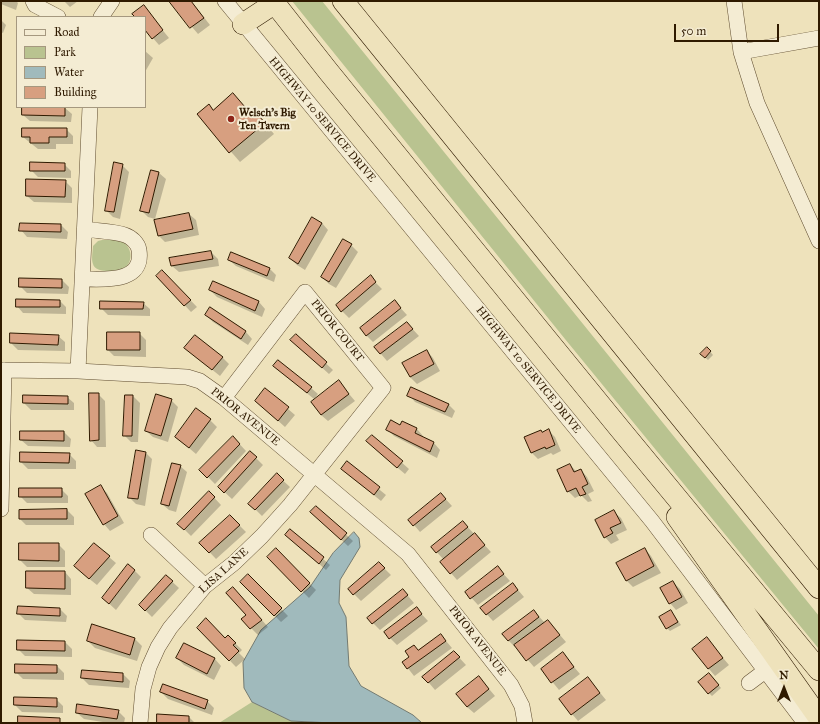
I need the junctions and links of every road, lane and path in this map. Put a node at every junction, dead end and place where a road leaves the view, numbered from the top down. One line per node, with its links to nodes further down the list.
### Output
1 (33, 1): 7 (street)
2 (112, 1): 8 (street)
3 (225, 1): 9 (street)
4 (343, 1): 23 (highway)
5 (734, 1): 11 (street)
6 (274, 2): 9 (highway); 19 (highway)
7 (56, 16)
8 (101, 16)
9 (243, 24): 26 (street, HIGHWAY 10 SERVICE DRIVE)
10 (819, 38): 11 (street)
11 (741, 52): 14 (street)
12 (90, 108): 13 (street)
13 (85, 229): 15 (street); 15 (street)
14 (819, 241)
15 (83, 279): 17 (street)
16 (2, 370): 17 (street, PRIOR AVENUE); 21 (street)
17 (78, 371): 18 (street, PRIOR AVENUE)
18 (224, 398): 20 (street, PRIOR AVENUE); 20 (street, PRIOR COURT)
19 (610, 416): 25 (highway); 28 (highway)
20 (314, 474): 24 (street, LISA LANE); 30 (street, PRIOR AVENUE)
21 (1, 509)
22 (151, 534): 24 (street)
23 (816, 584)
24 (205, 586): 29 (street, LISA LANE)
25 (819, 670)
26 (765, 671): 27 (street); 31 (street, HIGHWAY 10 SERVICE DRIVE)
27 (749, 684)
28 (819, 718)
29 (140, 723)
30 (526, 723)
31 (804, 723)

